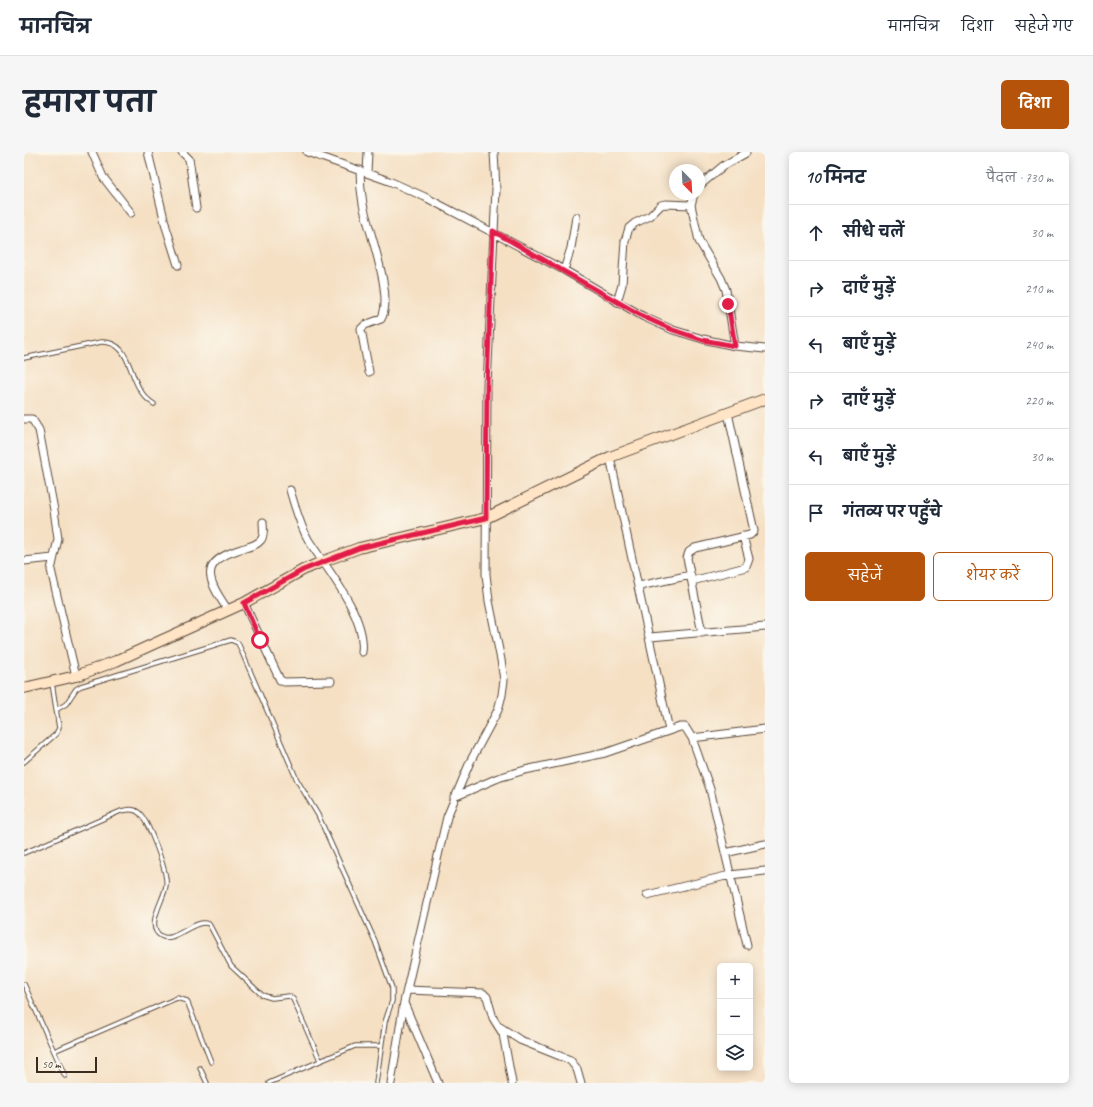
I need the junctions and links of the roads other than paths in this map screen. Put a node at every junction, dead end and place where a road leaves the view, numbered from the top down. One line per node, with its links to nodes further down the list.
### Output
1 (92, 152): 14 (street)
2 (148, 152): 17 (street)
3 (182, 152): 13 (street)
4 (307, 152): 8 (street)
5 (368, 152): 9 (street)
6 (494, 152): 16 (street)
7 (746, 153): 10 (street)
8 (360, 170): 9 (street); 23 (street)
9 (368, 173): 16 (street)
10 (705, 181)
11 (692, 200): 12 (street)
12 (691, 205): 19 (street); 20 (street)
13 (196, 208)
14 (131, 213)
15 (576, 217): 18 (street)
16 (493, 231): 18 (street); 30 (street)
17 (178, 265)
18 (564, 270): 19 (street)
19 (617, 302): 20 (street)
20 (735, 346): 21 (street)
21 (765, 349)
22 (24, 358): 25 (lane)
23 (369, 372)
24 (765, 399): 26 (street)
25 (154, 404)
26 (728, 413): 28 (street); 32 (street)
27 (24, 419): 33 (street)
28 (610, 456): 30 (street); 37 (street)
29 (290, 490): 35 (street)
30 (486, 518): 35 (street); 53 (street)
31 (263, 522): 39 (street)
32 (743, 536): 36 (street); 36 (street)
33 (52, 558): 34 (street); 44 (street)
34 (24, 561)
35 (324, 561): 38 (street); 43 (street)
36 (691, 578): 37 (street); 41 (street)
37 (639, 586): 42 (street)
38 (244, 603): 39 (street); 45 (street)
39 (228, 610): 44 (street)
40 (765, 627): 41 (street)
41 (702, 633): 42 (street)
42 (650, 637): 50 (street)
43 (362, 652)
44 (76, 676): 46 (street)
45 (331, 681)
46 (52, 682): 47 (street); 48 (lane)
47 (24, 688)
48 (56, 710): 52 (lane); 65 (lane)
49 (765, 729): 51 (street)
50 (669, 730): 51 (street); 53 (street)
51 (692, 738): 56 (street)
52 (24, 762)
53 (454, 797): 62 (street)
54 (765, 844): 56 (street)
55 (24, 853): 67 (lane)
56 (725, 853): 58 (street)
57 (765, 871): 58 (street)
58 (730, 874): 59 (street); 60 (street)
59 (647, 894)
60 (747, 945)
61 (24, 984): 66 (lane)
62 (407, 990): 63 (street); 64 (street)
63 (404, 1002): 74 (street); 75 (street)
64 (500, 1027): 76 (street); 77 (street)
65 (381, 1046): 67 (lane); 73 (lane)
66 (54, 1051): 68 (lane); 70 (lane)
67 (320, 1060): 72 (lane)
68 (211, 1062)
69 (200, 1068): 71 (lane)
70 (65, 1076)
71 (207, 1083)
72 (269, 1083)
73 (376, 1083)
74 (391, 1083)
75 (438, 1083)
76 (512, 1083)
77 (581, 1083)

